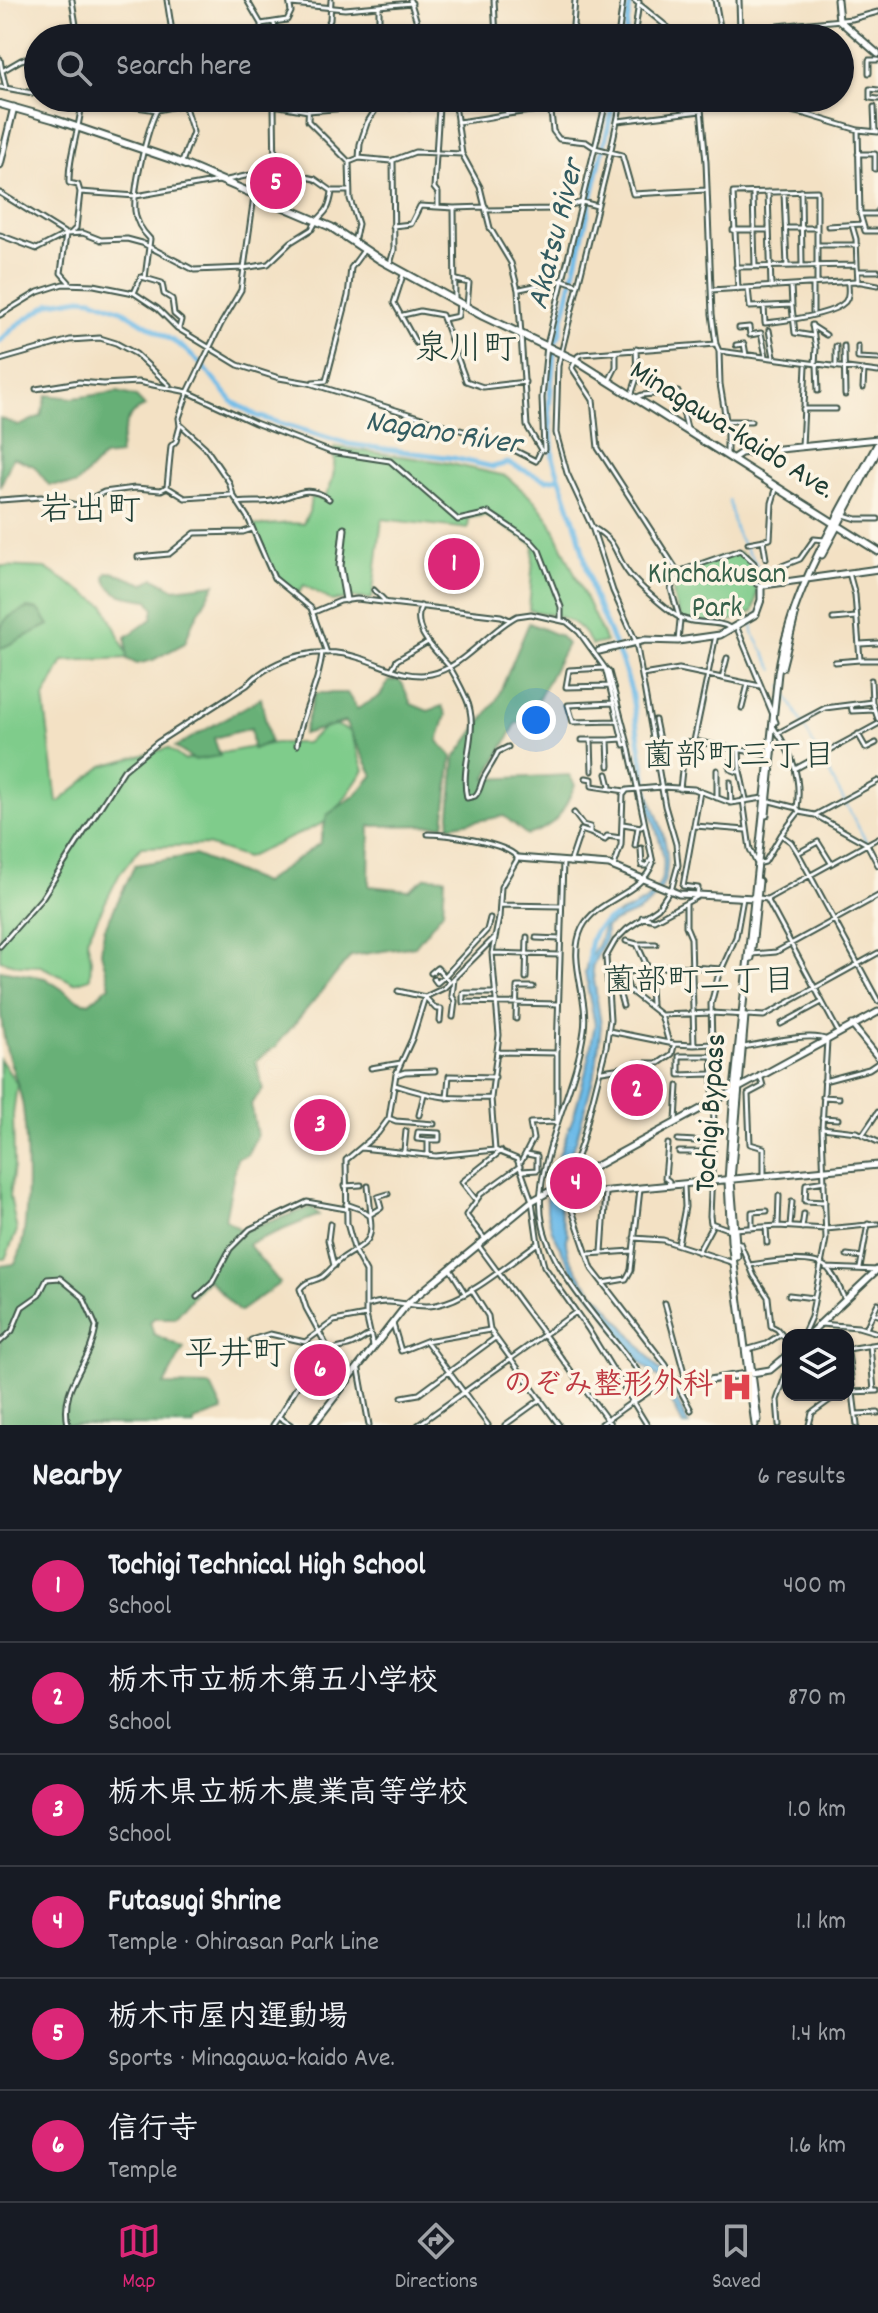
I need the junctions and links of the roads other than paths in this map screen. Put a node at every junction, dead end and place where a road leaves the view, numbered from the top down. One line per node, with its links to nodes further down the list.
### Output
1 (72, 0): 18 (street)
2 (167, 0): 19 (street)
3 (247, 0): 20 (street)
4 (331, 0): 14 (street)
5 (494, 0): 25 (street)
6 (575, 0): 26 (street)
7 (623, 0): 27 (street)
8 (637, 0): 28 (street); 29 (street)
9 (715, 0): 30 (street)
10 (739, 0): 31 (street)
11 (837, 0): 17 (main road)
12 (290, 2): 14 (street); 21 (street)
13 (411, 2): 15 (street); 24 (street)
14 (331, 7): 15 (street); 22 (street)
15 (379, 7): 23 (street)
16 (878, 12): 17 (street)
17 (839, 20): 32 (street); 33 (main road)
18 (76, 24)
19 (171, 24)
20 (261, 24): 21 (street)
21 (274, 24)
22 (328, 24)
23 (379, 24)
24 (418, 24)
25 (495, 24)
26 (573, 24)
27 (620, 24)
28 (635, 24)
29 (665, 24)
30 (719, 24)
31 (740, 24)
32 (803, 24)
33 (843, 24)
34 (854, 34): 35 (main road)
35 (878, 57): 39 (street)
36 (0, 59): 38 (street)
37 (24, 59): 38 (street)
38 (2, 71): 41 (street)
39 (869, 73)
40 (0, 87): 41 (street)
41 (6, 88): 43 (street)
42 (878, 90): 44 (street)
43 (24, 91)
44 (878, 99)
45 (0, 104): 46 (main road)
46 (14, 107): 48 (main road); 81 (main road)
47 (874, 107): 70 (street)
48 (24, 110)
49 (29, 112): 68 (main road)
50 (81, 112): 68 (street)
51 (156, 112): 72 (street)
52 (186, 112): 80 (street)
53 (274, 112): 83 (street)
54 (308, 112): 79 (street)
55 (374, 112): 77 (street)
56 (439, 112): 74 (street)
57 (456, 112): 67 (street)
58 (521, 112): 65 (street)
59 (551, 112): 71 (street)
60 (604, 112): 71 (street)
61 (620, 112): 66 (street)
62 (693, 112): 66 (street)
63 (701, 112): 85 (street)
64 (795, 112): 69 (street)
65 (507, 114): 67 (street)
66 (618, 121): 73 (street)
67 (457, 122): 75 (street)
68 (79, 128): 72 (main road); 89 (street)
69 (858, 130): 70 (street); 76 (street)
70 (876, 132)
71 (595, 148): 73 (street); 96 (street)
72 (145, 150): 80 (main road); 94 (street)
73 (610, 152): 85 (street); 97 (street)
74 (435, 153): 75 (street); 78 (street); 98 (street)
75 (462, 154): 100 (street)
76 (858, 154): 82 (street); 102 (street)
77 (359, 158): 78 (street); 79 (street)
78 (393, 160): 106 (street)
79 (349, 162): 87 (street)
80 (182, 163): 84 (main road)
81 (0, 165)
82 (875, 169)
83 (275, 174): 84 (street); 86 (street)
84 (222, 181): 94 (street); 95 (main road)
85 (706, 190): 148 (street)
86 (332, 191): 87 (street); 103 (street)
87 (349, 191): 117 (street)
88 (801, 191): 92 (street); 109 (street); 110 (street)
89 (80, 192): 94 (street); 115 (street)
90 (753, 192): 91 (street); 111 (street); 112 (street)
91 (768, 192): 92 (street); 113 (street)
92 (784, 192): 108 (street)
93 (0, 193): 115 (street)
94 (136, 196): 120 (street)
95 (254, 196): 103 (main road); 130 (street)
96 (583, 202): 97 (street); 100 (street); 136 (street)
97 (597, 206): 141 (street)
98 (438, 207): 99 (street); 106 (street)
99 (454, 208): 100 (street); 135 (street)
100 (486, 208): 147 (street)
101 (878, 210): 102 (street)
102 (860, 214): 104 (street)
103 (315, 221): 117 (main road); 130 (street)
104 (863, 224): 105 (street); 114 (street)
105 (852, 225): 107 (street); 119 (street)
106 (393, 226): 122 (street)
107 (828, 226)
108 (786, 228): 109 (street); 128 (street)
109 (801, 228): 110 (street); 123 (street)
110 (817, 228): 118 (street)
111 (733, 230): 112 (street); 129 (street)
112 (754, 230): 113 (street); 126 (street)
113 (770, 230): 127 (street)
114 (878, 231)
115 (68, 234): 116 (street); 120 (street); 139 (street)
116 (0, 235)
117 (354, 242): 121 (main road)
118 (817, 245): 119 (street); 124 (street)
119 (857, 245): 125 (street)
120 (149, 248): 130 (street); 134 (street)
121 (364, 250): 122 (main road); 191 (street)
122 (390, 265): 133 (main road)
123 (802, 265): 124 (street); 128 (street)
124 (817, 265): 125 (street); 140 (street)
125 (857, 265): 131 (street)
126 (755, 266): 127 (street); 129 (street)
127 (771, 266): 128 (street); 144 (street)
128 (787, 266)
129 (736, 267): 146 (street)
130 (246, 268): 172 (street)
131 (858, 271): 132 (street); 138 (street)
132 (878, 271)
133 (404, 272): 150 (main road); 156 (street)
134 (145, 278): 149 (street); 159 (street)
135 (457, 280): 150 (street); 153 (street)
136 (563, 280): 141 (street); 147 (street); 168 (street)
137 (848, 282): 138 (street); 140 (street); 154 (street)
138 (858, 282): 143 (street)
139 (72, 283): 149 (street); 155 (street)
140 (815, 283): 142 (street); 154 (street)
141 (577, 284): 175 (street)
142 (791, 285): 144 (street); 151 (street)
143 (878, 285)
144 (771, 287): 145 (street)
145 (748, 288): 146 (street); 152 (street)
146 (738, 289): 148 (street)
147 (518, 290): 162 (street)
148 (711, 290): 166 (street)
149 (134, 293): 159 (street)
150 (457, 302): 153 (main road); 157 (street)
151 (792, 305): 152 (street); 158 (street)
152 (764, 306): 158 (street)
153 (467, 307): 162 (main road)
154 (813, 314): 158 (street)
155 (0, 315)
156 (403, 315): 157 (street); 165 (street)
157 (444, 319): 190 (street)
158 (794, 321): 164 (street)
159 (179, 328): 172 (street)
160 (739, 328): 178 (street)
161 (769, 330): 179 (street)
162 (521, 333): 168 (main road); 190 (street)
163 (826, 335): 164 (street)
164 (813, 336): 184 (street)
165 (416, 343)
166 (716, 344): 173 (street); 174 (street)
167 (736, 345): 177 (street)
168 (548, 346): 175 (main road, Minagawa-kaido Ave.); 207 (street)
169 (836, 346): 185 (street)
170 (844, 346): 186 (street)
171 (858, 346): 180 (street)
172 (209, 347): 191 (street); 196 (street)
173 (636, 349): 176 (street); 198 (street)
174 (719, 351): 177 (street); 201 (street)
175 (560, 352): 182 (main road, Minagawa-kaido Ave.); 219 (street)
176 (616, 352): 182 (street); 189 (street)
177 (746, 355): 178 (street)
178 (766, 356): 179 (street)
179 (774, 357): 183 (street)
180 (878, 359)
181 (0, 360): 192 (street)
182 (575, 360): 189 (main road, Minagawa-kaido Ave.); 229 (street)
183 (806, 365): 184 (street); 199 (street)
184 (816, 365): 185 (street); 195 (street)
185 (836, 367): 186 (street)
186 (845, 368): 187 (street); 197 (street)
187 (864, 370): 188 (street); 193 (street)
188 (878, 372)
189 (609, 381): 198 (main road, Minagawa-kaido Ave.)
190 (525, 382): 207 (street)
191 (309, 383): 207 (street)
192 (173, 388): 194 (street); 196 (street)
193 (863, 388)
194 (36, 389)
195 (818, 391)
196 (188, 392): 203 (street); 242 (street)
197 (845, 395)
198 (633, 396): 204 (main road, Minagawa-kaido Ave.); 204 (street)
199 (803, 409): 200 (street); 206 (street)
200 (836, 409)
201 (727, 421): 202 (street); 209 (street)
202 (751, 421)
203 (180, 424): 211 (street); 212 (street)
204 (687, 430): 209 (main road, Minagawa-kaido Ave.)
205 (878, 441): 206 (main road); 218 (main road, Tochigi Bypass)
206 (802, 446): 209 (main road)
207 (544, 450)
208 (878, 450): 216 (main road, Tochigi Bypass)
209 (730, 457): 210 (main road, Minagawa-kaido Ave.)
210 (777, 486): 218 (main road, Minagawa-kaido Ave.); 222 (street)
211 (167, 487): 212 (street); 214 (street)
212 (233, 495): 215 (street)
213 (329, 499): 215 (street)
214 (0, 500)
215 (238, 503): 220 (street)
216 (844, 515): 217 (street); 218 (main road, Tochigi Bypass)
217 (878, 519)
218 (837, 524): 223 (main road, Tochigi Bypass); 225 (main road, Minagawa-kaido Ave.); 231 (main road, Tochigi Bypass)
219 (592, 527): 238 (street); 247 (street)
220 (252, 529): 226 (street); 237 (street)
221 (344, 529): 234 (main road)
222 (763, 540): 224 (street); 227 (street)
223 (825, 540): 231 (main road, Tochigi Bypass); 232 (street)
224 (748, 543)
225 (878, 551)
226 (138, 557)
227 (766, 559)
228 (878, 569): 230 (main road)
229 (678, 572): 232 (street); 238 (street)
230 (849, 573): 231 (main road); 239 (street)
231 (808, 579): 232 (main road); 274 (main road, Tochigi Bypass)
232 (764, 585): 243 (main road)
233 (374, 590): 235 (street)
234 (346, 600): 235 (street); 237 (street)
235 (386, 602): 236 (street)
236 (421, 606): 241 (street); 246 (street)
237 (313, 613): 251 (street)
238 (679, 617): 243 (street); 245 (street)
239 (856, 617): 240 (street); 249 (street)
240 (833, 619)
241 (510, 620): 242 (street); 256 (street)
242 (561, 620): 250 (street)
243 (733, 626): 244 (main road); 265 (street)
244 (716, 635): 245 (main road); 260 (street)
245 (678, 641): 247 (main road)
246 (428, 642): 256 (street); 258 (street)
247 (634, 642): 250 (main road); 259 (street)
248 (878, 643): 249 (street)
249 (860, 644): 253 (street)
250 (597, 651): 257 (street)
251 (325, 653): 258 (street); 283 (street); 356 (street)
252 (727, 658): 261 (street)
253 (860, 660): 254 (street); 255 (street)
254 (878, 660)
255 (835, 662)
256 (449, 667): 258 (street); 284 (street)
257 (605, 668): 264 (street); 264 (street); 282 (street)
258 (392, 669)
259 (642, 675): 260 (street); 286 (street)
260 (707, 675): 261 (street); 280 (street)
261 (722, 678): 263 (street)
262 (871, 680): 266 (street)
263 (748, 684): 265 (street); 269 (street)
264 (610, 686): 267 (street)
265 (760, 686): 274 (street)
266 (872, 702): 268 (street); 270 (street)
267 (614, 703): 272 (street); 272 (street)
268 (851, 705): 270 (street); 274 (street)
269 (742, 708)
270 (875, 710): 273 (street)
271 (655, 720): 286 (street)
272 (619, 721): 276 (street)
273 (878, 722): 275 (street)
274 (775, 725): 287 (main road, Tochigi Bypass); 290 (street); 305 (main road, Tochigi Bypass)
275 (858, 734): 281 (street); 290 (street)
276 (623, 739): 279 (street); 282 (street)
277 (582, 740): 278 (street)
278 (591, 740): 279 (street); 292 (street)
279 (608, 740): 289 (street)
280 (694, 741): 285 (street); 301 (street)
281 (876, 743)
282 (628, 744): 300 (street)
283 (297, 745)
284 (508, 747)
285 (739, 749): 287 (street); 293 (street)
286 (655, 750): 298 (street)
287 (769, 755): 305 (main road, Tochigi Bypass)
288 (730, 762): 293 (street)
289 (609, 766)
290 (795, 769): 308 (street)
291 (717, 770): 304 (street)
292 (592, 771)
293 (740, 773): 306 (street)
294 (607, 774): 299 (street)
295 (586, 778): 299 (street)
296 (878, 781): 310 (street)
297 (730, 782): 307 (street)
298 (660, 787): 300 (street); 301 (street); 335 (street)
299 (610, 788): 303 (street)
300 (638, 788): 303 (street); 311 (street)
301 (680, 789): 302 (street)
302 (700, 790): 304 (street); 313 (street)
303 (625, 791): 312 (street)
304 (717, 798): 307 (street)
305 (766, 799): 306 (street); 308 (street); 329 (main road, Tochigi Bypass)
306 (745, 800): 307 (street); 315 (street)
307 (731, 803)
308 (798, 810): 310 (street); 318 (street)
309 (574, 813): 316 (street)
310 (815, 815): 321 (street)
311 (644, 822): 314 (street); 326 (street)
312 (623, 824): 314 (street); 319 (street)
313 (695, 826): 315 (street); 337 (street)
314 (638, 827): 323 (street)
315 (746, 830): 329 (street)
316 (590, 833): 319 (street); 328 (street)
317 (428, 834): 327 (street)
318 (781, 835): 325 (street); 329 (street)
319 (622, 838): 332 (street)
320 (878, 838): 321 (street)
321 (869, 843): 322 (street); 330 (street); 331 (street)
322 (878, 844)
323 (635, 846)
324 (641, 848): 326 (street)
325 (798, 853): 330 (street); 333 (street)
326 (653, 857): 334 (street)
327 (518, 858): 328 (main road); 342 (street)
328 (566, 862): 332 (main road); 343 (street)
329 (759, 863): 339 (main road, Tochigi Bypass)
330 (831, 864): 333 (street)
331 (878, 865)
332 (614, 866): 334 (main road)
333 (811, 875): 340 (street); 346 (street)
334 (645, 881): 335 (main road); 432 (street)
335 (668, 892): 337 (main road); 344 (street)
336 (878, 896): 346 (street)
337 (697, 897): 338 (main road); 341 (street)
338 (743, 898): 339 (main road); 365 (street)
339 (755, 898): 340 (street); 360 (main road, Tochigi Bypass); 390 (main road, Tochigi Bypass)
340 (767, 899): 353 (street)
341 (686, 902): 344 (street); 363 (street)
342 (499, 905): 343 (street); 348 (street)
343 (561, 906): 351 (street)
344 (642, 917): 369 (street)
345 (490, 918): 347 (street)
346 (834, 919): 353 (street); 362 (street)
347 (487, 930): 348 (street); 370 (street)
348 (496, 935): 357 (street); 373 (street)
349 (527, 937): 359 (street)
350 (536, 938): 351 (street)
351 (560, 939): 361 (street)
352 (626, 941): 354 (street)
353 (791, 943): 360 (street); 375 (street)
354 (637, 944): 355 (street); 364 (street)
355 (656, 944)
356 (0, 946)
357 (492, 953): 359 (street); 377 (street)
358 (878, 953): 362 (street)
359 (527, 954): 361 (street); 371 (street)
360 (752, 954): 390 (main road, Tochigi Bypass)
361 (559, 955): 383 (street)
362 (858, 964): 375 (street); 379 (street)
363 (690, 965): 364 (street); 365 (street); 388 (street)
364 (648, 968): 366 (street); 385 (street)
365 (722, 969): 387 (street)
366 (624, 972): 368 (street); 385 (street)
367 (431, 973): 370 (street)
368 (614, 974): 369 (street); 384 (street)
369 (607, 975): 396 (street)
370 (445, 976): 372 (street); 373 (street)
371 (526, 978)
372 (434, 979)
373 (452, 980): 378 (street); 391 (street)
374 (533, 987): 382 (street)
375 (815, 987): 380 (street); 390 (street)
376 (398, 991): 378 (street)
377 (495, 993): 381 (street); 381 (street)
378 (425, 997): 393 (street); 408 (street)
379 (878, 1001)
380 (822, 1002): 394 (street); 397 (street)
381 (496, 1003): 382 (street); 404 (street)
382 (517, 1003): 383 (street); 392 (street)
383 (558, 1004): 405 (street)
384 (623, 1006)
385 (651, 1006): 389 (street)
386 (878, 1012): 395 (main road)
387 (711, 1013): 388 (street); 390 (street); 401 (street)
388 (693, 1014): 389 (street); 402 (street)
389 (661, 1015): 399 (street)
390 (744, 1015): 403 (main road, Tochigi Bypass)
391 (453, 1017)
392 (516, 1019)
393 (440, 1021)
394 (781, 1024)
395 (852, 1025): 397 (main road); 407 (main road)
396 (609, 1031): 399 (street); 411 (street)
397 (839, 1033): 398 (main road)
398 (827, 1040): 403 (street); 414 (main road); 416 (street)
399 (669, 1043): 400 (street)
400 (674, 1044): 402 (street); 411 (street)
401 (712, 1044): 402 (street); 406 (street)
402 (694, 1045)
403 (740, 1047): 419 (main road, Tochigi Bypass)
404 (498, 1052): 405 (street); 415 (street)
405 (557, 1053): 432 (street)
406 (712, 1056): 412 (street); 412 (street)
407 (877, 1056): 416 (street)
408 (401, 1063): 409 (street); 413 (street)
409 (371, 1068)
410 (435, 1071): 413 (street)
411 (602, 1071): 455 (street)
412 (712, 1074): 425 (street)
413 (396, 1075): 417 (street)
414 (760, 1075): 419 (main road); 453 (street)
415 (495, 1077): 422 (street); 424 (street)
416 (824, 1081): 421 (street)
417 (395, 1085): 420 (street); 428 (street)
418 (678, 1086): 431 (street)
419 (736, 1089): 425 (main road); 454 (main road, Tochigi Bypass)
420 (424, 1094): 424 (street); 427 (street)
421 (823, 1097): 423 (street); 429 (street)
422 (491, 1098): 424 (street); 443 (street)
423 (839, 1098)
424 (447, 1099)
425 (713, 1101): 431 (main road); 439 (street)
426 (878, 1112): 436 (street)
427 (419, 1115)
428 (389, 1118): 433 (street); 442 (street)
429 (822, 1118): 430 (street); 434 (street)
430 (838, 1119)
431 (676, 1121): 452 (main road)
432 (556, 1123): 447 (street); 466 (street)
433 (434, 1124)
434 (822, 1128): 436 (street); 451 (street)
435 (406, 1131): 444 (street)
436 (863, 1134): 440 (street)
437 (428, 1140): 437 (street); 448 (street)
438 (678, 1140): 439 (street)
439 (713, 1142): 446 (street)
440 (878, 1142)
441 (668, 1144): 462 (street)
442 (360, 1148): 444 (street); 460 (street)
443 (498, 1150): 448 (street); 450 (street); 468 (street)
444 (404, 1151): 448 (street)
445 (679, 1152): 446 (street)
446 (713, 1152): 457 (street)
447 (527, 1154): 450 (street); 450 (street)
448 (428, 1155)
449 (878, 1165): 451 (main road)
450 (521, 1166): 468 (street); 469 (street)
451 (823, 1171): 453 (main road); 456 (street)
452 (578, 1174): 455 (main road); 464 (main road)
453 (764, 1178): 454 (main road)
454 (730, 1180): 457 (main road); 485 (main road, Tochigi Bypass)
455 (566, 1181): 466 (main road); 498 (street)
456 (825, 1181): 471 (street); 471 (street)
457 (712, 1182): 459 (main road); 477 (street)
458 (361, 1185): 460 (street)
459 (684, 1185): 462 (main road); 493 (street)
460 (345, 1186): 472 (street)
461 (368, 1186): 475 (street)
462 (668, 1186): 463 (main road)
463 (640, 1189): 464 (main road); 487 (street)
464 (606, 1192): 496 (street)
465 (388, 1194): 475 (street)
466 (542, 1194): 469 (main road); 554 (street)
467 (779, 1196): 480 (street)
468 (476, 1200): 488 (street)
469 (532, 1201): 488 (main road); 490 (street)
470 (792, 1202): 481 (street)
471 (825, 1202): 486 (street)
472 (346, 1206): 475 (street); 495 (street); 514 (street)
473 (767, 1211): 483 (street)
474 (804, 1214): 484 (street)
475 (371, 1215): 495 (street)
476 (330, 1224): 504 (street)
477 (713, 1224): 485 (street); 497 (street)
478 (868, 1224): 479 (street); 486 (street); 500 (street)
479 (878, 1224)
480 (778, 1226): 481 (street); 482 (street)
481 (790, 1226): 484 (street)
482 (766, 1227): 483 (street); 491 (street)
483 (752, 1228): 485 (street)
484 (802, 1228): 486 (street)
485 (732, 1229): 489 (main road, Tochigi Bypass); 501 (main road, Tochigi Bypass)
486 (826, 1229): 502 (street)
487 (634, 1238): 493 (street); 494 (street)
488 (485, 1239): 492 (main road)
489 (735, 1242): 503 (street); 542 (main road, Tochigi Bypass)
490 (538, 1243): 509 (street); 521 (street)
491 (767, 1243)
492 (478, 1245): 505 (main road); 509 (street)
493 (677, 1245): 497 (street)
494 (632, 1251): 496 (street); 510 (street)
495 (355, 1252): 504 (street); 520 (street)
496 (602, 1252): 498 (street)
497 (698, 1252): 501 (street)
498 (586, 1255): 510 (street)
499 (847, 1255): 500 (street)
500 (862, 1257): 507 (street)
501 (734, 1263): 550 (main road, Tochigi Bypass)
502 (820, 1264): 503 (street); 506 (street); 515 (street)
503 (750, 1265): 533 (street)
504 (334, 1266): 530 (street)
505 (449, 1268): 512 (street); 517 (main road)
506 (826, 1268): 507 (street); 516 (street)
507 (860, 1268): 508 (street)
508 (878, 1270): 516 (main road)
509 (497, 1271): 511 (street); 534 (street)
510 (602, 1283): 552 (street)
511 (471, 1289): 512 (street); 529 (street)
512 (465, 1293): 517 (street)
513 (789, 1295): 515 (street)
514 (197, 1297)
515 (814, 1298): 526 (street)
516 (845, 1300): 525 (main road)
517 (408, 1303): 520 (street); 524 (main road)
518 (665, 1303): 551 (street)
519 (878, 1303): 522 (street)
520 (367, 1306): 523 (street)
521 (576, 1312): 534 (street); 561 (street)
522 (876, 1314): 528 (street)
523 (366, 1315): 530 (street); 532 (street)
524 (392, 1322): 537 (street); 541 (main road)
525 (820, 1324): 527 (main road); 528 (street)
526 (807, 1329)
527 (814, 1329)
528 (866, 1329): 531 (street)
529 (490, 1330): 535 (street); 537 (street)
530 (317, 1331): 536 (street); 544 (street)
531 (878, 1333)
532 (370, 1334): 541 (street); 544 (street)
533 (781, 1334): 542 (street)
534 (544, 1335): 545 (street); 566 (street)
535 (495, 1338): 545 (street); 549 (street)
536 (251, 1340)
537 (426, 1341): 549 (street)
538 (0, 1342): 567 (street)
539 (878, 1344): 540 (street)
540 (870, 1345): 543 (street); 548 (street)
541 (373, 1346): 547 (main road)
542 (749, 1349): 550 (main road, Tochigi Bypass)
543 (854, 1349)
544 (330, 1352): 565 (street)
545 (510, 1359): 557 (street); 559 (street)
546 (782, 1360): 550 (main road)
547 (358, 1366): 570 (main road); 571 (street)
548 (875, 1369): 555 (street)
549 (448, 1372): 557 (street); 558 (street)
550 (750, 1372): 551 (main road); 579 (main road, Tochigi Bypass)
551 (686, 1380): 552 (main road)
552 (675, 1381): 554 (main road); 562 (street)
553 (782, 1385): 580 (street)
554 (652, 1388): 561 (main road)
555 (876, 1391): 556 (street)
556 (854, 1392): 564 (street)
557 (463, 1393): 572 (street); 573 (street)
558 (402, 1397)
559 (541, 1399): 574 (street); 575 (street)
560 (829, 1401): 581 (street)
561 (632, 1402): 566 (street); 578 (street)
562 (691, 1410)
563 (878, 1413): 564 (street)
564 (856, 1414): 582 (street)
565 (279, 1417): 568 (street); 569 (street)
566 (607, 1420): 576 (street); 577 (street)
567 (68, 1425)
568 (273, 1425)
569 (291, 1425)
570 (313, 1425)
571 (369, 1425)
572 (418, 1425)
573 (488, 1425)
574 (506, 1425)
575 (559, 1425)
576 (600, 1425)
577 (611, 1425)
578 (647, 1425)
579 (757, 1425)
580 (779, 1425)
581 (809, 1425)
582 (857, 1425)

